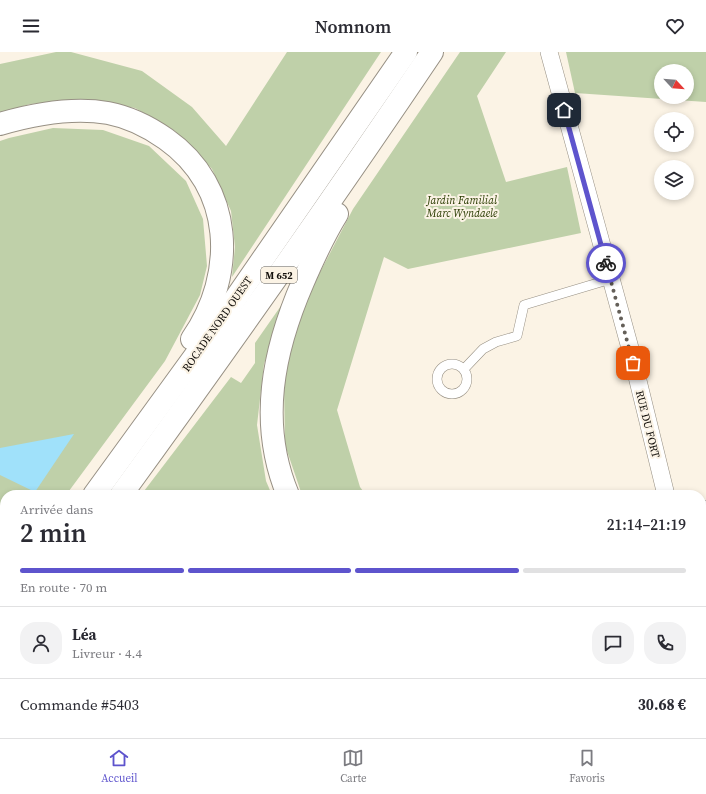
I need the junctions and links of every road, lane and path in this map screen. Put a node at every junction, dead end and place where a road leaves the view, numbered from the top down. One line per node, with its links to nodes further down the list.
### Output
1 (406, 52): 8 (highway, ROCADE NORD OUEST / M 652)
2 (432, 52): 10 (highway, ROCADE NORD OUEST / M 652)
3 (442, 52): 11 (highway)
4 (549, 52): 6 (street, RUE DU FORT)
5 (0, 124): 8 (highway)
6 (611, 279): 7 (lane); 12 (street, RUE DU FORT)
7 (464, 369)
8 (120, 460): 9 (highway, ROCADE NORD OUEST / M 652)
9 (98, 490)
10 (125, 490)
11 (286, 490)
12 (665, 490)

